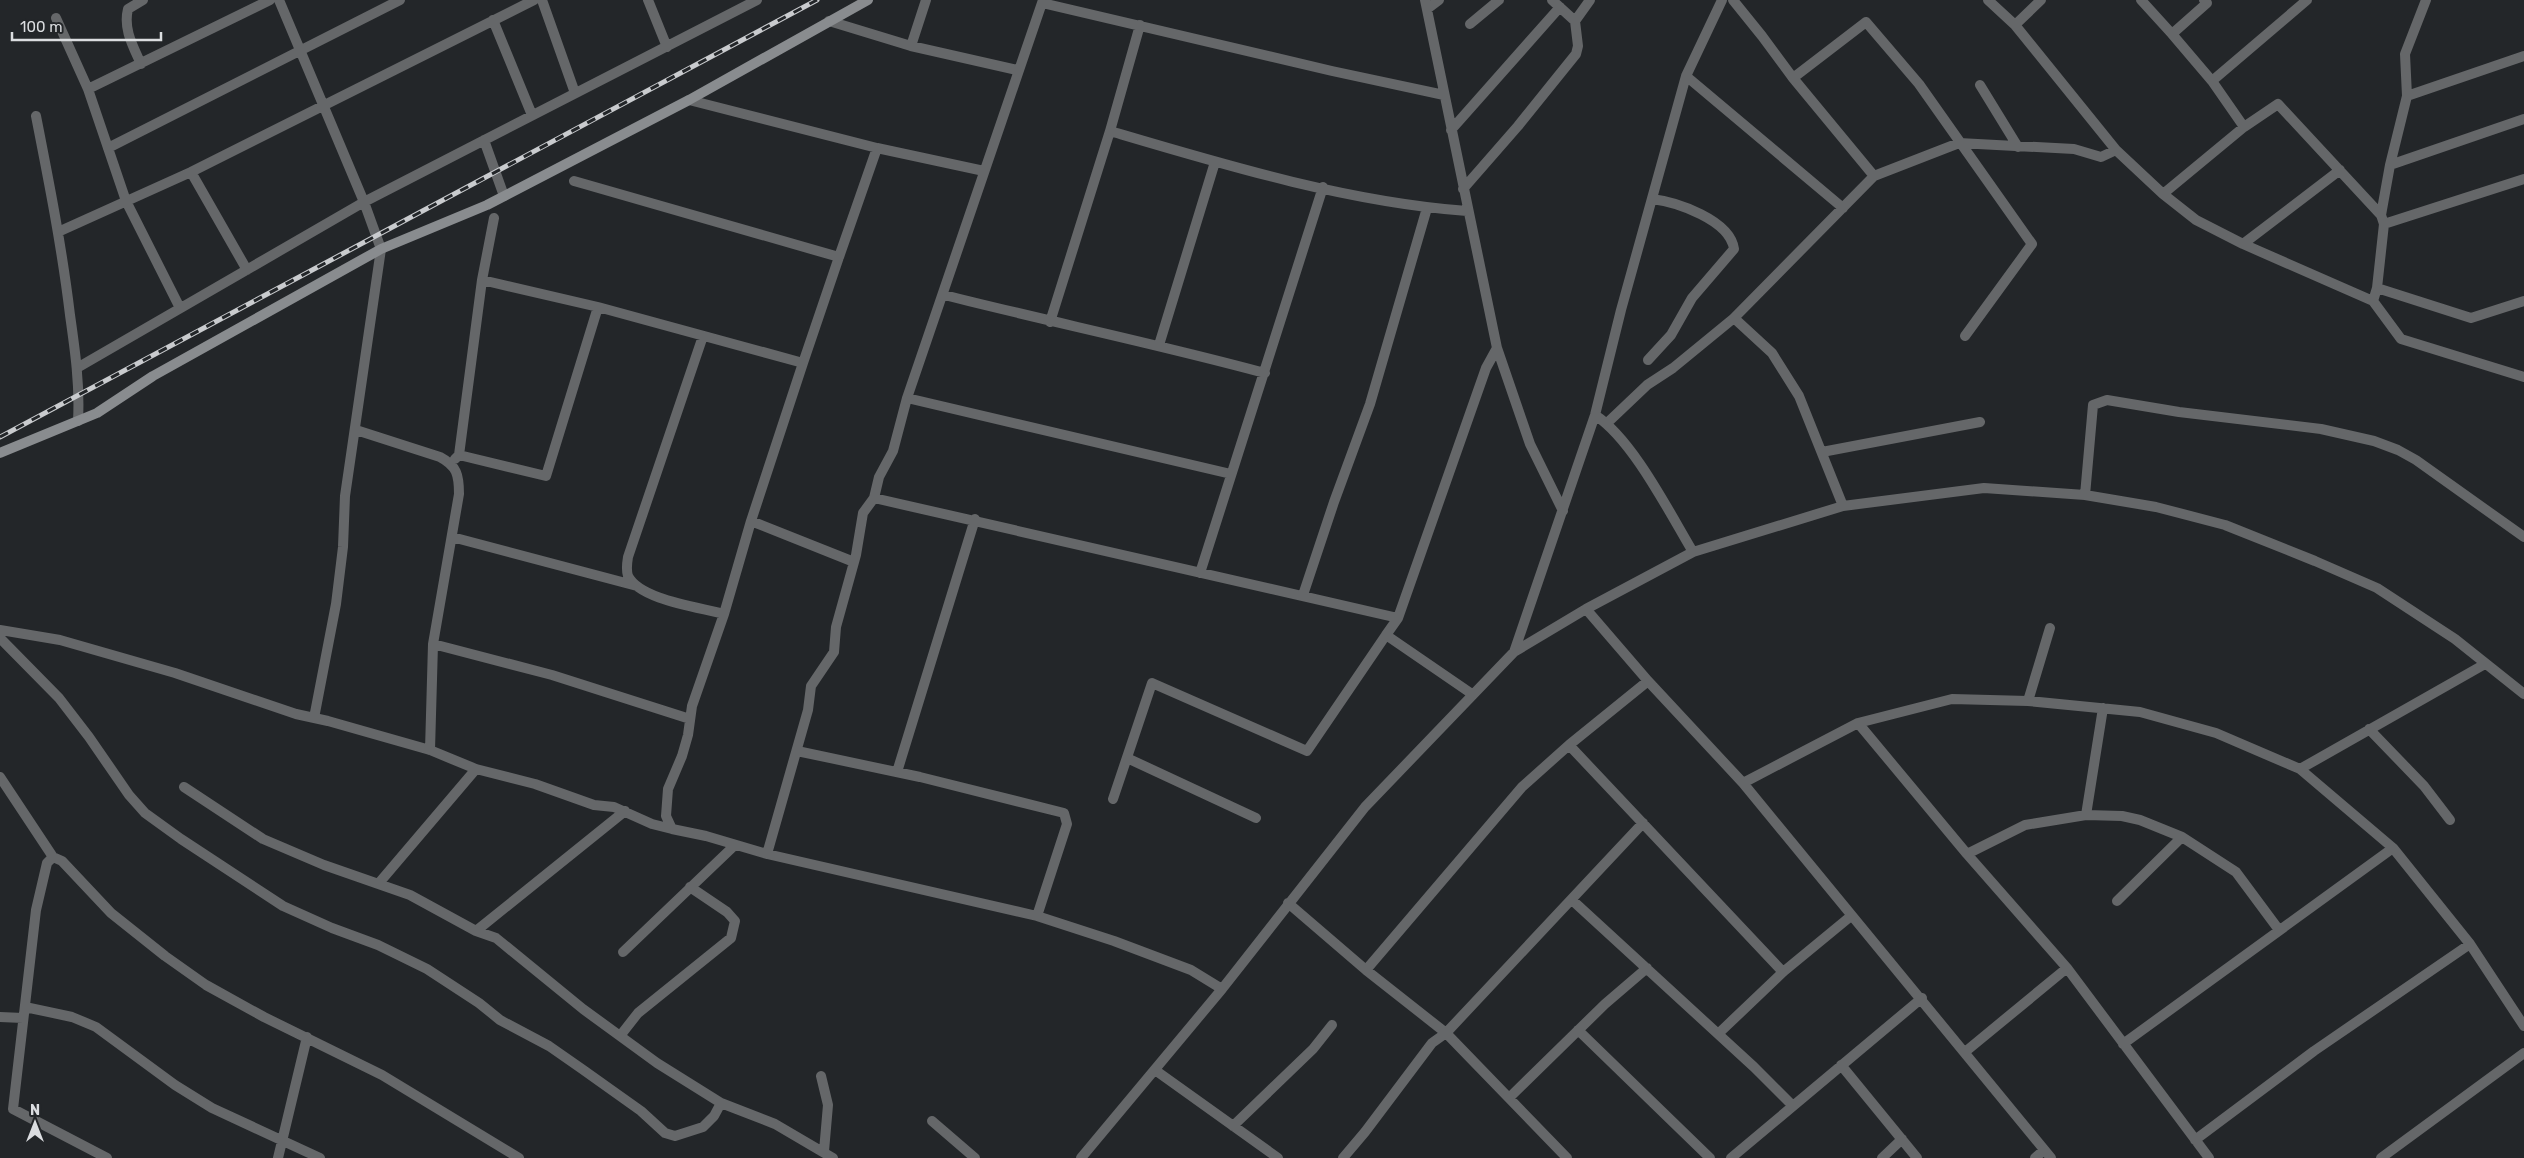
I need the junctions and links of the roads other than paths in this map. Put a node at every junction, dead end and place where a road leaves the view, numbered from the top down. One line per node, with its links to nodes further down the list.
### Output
1 (143, 0): 37 (street)
2 (270, 0): 37 (street)
3 (279, 0): 35 (street)
4 (400, 0): 35 (street)
5 (534, 0): 26 (street)
6 (542, 0): 44 (street)
7 (648, 0): 34 (street)
8 (868, 0): 28 (main road)
9 (926, 0): 33 (street)
10 (1439, 0): 23 (street)
11 (1499, 0): 29 (street)
12 (1590, 0): 27 (street)
13 (1722, 0): 39 (street)
14 (1732, 0): 40 (street)
15 (1988, 0): 31 (street)
16 (2041, 0): 31 (street)
17 (2141, 0): 32 (street)
18 (2204, 0): 32 (street)
19 (2307, 0): 41 (street)
20 (755, 1): 34 (street)
21 (2429, 1): 46 (street)
22 (1042, 2): 30 (street); 38 (street)
23 (1426, 4): 45 (street)
24 (1556, 4): 27 (street); 53 (street)
25 (56, 18): 43 (street)
26 (493, 20): 48 (street); 49 (street)
27 (1575, 21): 70 (street)
28 (829, 22): 33 (street); 47 (main road)
29 (1470, 24)
30 (1140, 25): 45 (street); 54 (street)
31 (2015, 25): 60 (street)
32 (2172, 34): 41 (street)
33 (910, 46): 38 (street)
34 (667, 47): 44 (street)
35 (300, 50): 48 (street); 58 (street)
36 (2524, 56): 46 (street)
37 (141, 64): 43 (street)
38 (1017, 70): 64 (street)
39 (1686, 76): 73 (street); 77 (street)
40 (1793, 78): 56 (street); 66 (street)
41 (2212, 81): 52 (street)
42 (1980, 86): 57 (street)
43 (88, 89): 58 (street)
44 (575, 93): 49 (street)
45 (1444, 95): 53 (street)
46 (2407, 96): 62 (street)
47 (689, 100): 59 (street); 72 (main road)
48 (323, 105): 65 (street); 75 (street)
49 (532, 115): 55 (street)
50 (36, 116): 81 (street)
51 (2524, 118): 62 (street)
52 (2244, 127): 63 (street); 71 (street)
53 (1451, 130): 70 (street)
54 (1110, 131): 61 (street); 94 (street)
55 (484, 140): 72 (street); 75 (street)
56 (1959, 143): 57 (street); 66 (street); 96 (street)
57 (2018, 147): 60 (street)
58 (108, 148): 74 (street)
59 (877, 148): 64 (street); 84 (street)
60 (2116, 150): 71 (street)
61 (1215, 162): 69 (street); 97 (street)
62 (2390, 165): 80 (street)
63 (2340, 170): 80 (street); 82 (street)
64 (984, 171): 88 (street)
65 (191, 172): 74 (street); 85 (street)
66 (1874, 176): 77 (street)
67 (2524, 179): 80 (street)
68 (574, 181): 84 (street)
69 (1323, 187): 76 (street); 102 (street)
70 (1463, 189): 78 (street)
71 (2163, 194): 82 (street)
72 (504, 196): 83 (main road)
73 (1652, 198): 99 (street); 105 (street)
74 (126, 201): 81 (street); 91 (street)
75 (364, 202): 83 (street); 85 (street)
76 (1426, 208): 78 (street); 126 (street)
77 (1843, 208): 93 (street)
78 (1467, 211): 98 (street)
79 (494, 218): 86 (street)
80 (2383, 220): 87 (street)
81 (58, 232): 101 (street)
82 (2243, 244): 89 (street)
83 (381, 249): 106 (main road); 109 (street)
84 (839, 258): 100 (street)
85 (247, 270): 91 (street)
86 (482, 280): 92 (street); 112 (street)
87 (2377, 288): 89 (street); 90 (street)
88 (944, 295): 94 (street); 104 (street)
89 (2372, 301): 103 (street)
90 (2524, 301)
91 (180, 308): 101 (street)
92 (598, 308): 95 (street); 112 (street)
93 (1734, 318): 108 (street); 111 (street)
94 (1050, 322): 97 (street)
95 (702, 336): 100 (street); 125 (street)
96 (1965, 336)
97 (1159, 345): 102 (street)
98 (1497, 348): 117 (street); 129 (street)
99 (1648, 360)
100 (803, 363): 119 (street)
101 (77, 368): 106 (street)
102 (1265, 373): 113 (street)
103 (2524, 378)
104 (907, 398): 113 (street); 115 (street)
105 (1595, 415): 108 (street); 117 (street)
106 (78, 421): 110 (main road)
107 (1980, 422): 111 (street)
108 (1607, 423): 122 (street)
109 (356, 430): 112 (street); 142 (street)
110 (0, 452)
111 (1822, 452): 116 (street)
112 (455, 459): 120 (street)
113 (1231, 474): 124 (street)
114 (2085, 495): 116 (street); 121 (street); 136 (street)
115 (874, 498): 118 (street); 123 (street)
116 (1844, 506): 122 (street)
117 (1563, 511): 135 (street)
118 (975, 519): 124 (street); 152 (street)
119 (751, 521): 123 (street); 128 (street)
120 (452, 537): 125 (street); 134 (street)
121 (2524, 537)
122 (1693, 552): 127 (street)
123 (854, 562): 148 (street)
124 (1200, 574): 126 (street)
125 (637, 586): 128 (street)
126 (1304, 595): 129 (street)
127 (1586, 609): 135 (street); 137 (street)
128 (724, 614): 143 (street)
129 (1398, 618): 132 (street)
130 (2050, 628): 140 (street)
131 (0, 630): 142 (street)
132 (1386, 635): 138 (street); 149 (street)
133 (0, 638): 202 (street)
134 (434, 644): 143 (street); 147 (street)
135 (1514, 652): 138 (street)
136 (2486, 664): 139 (street); 145 (street)
137 (1648, 681): 146 (street); 154 (street)
138 (1472, 694): 173 (street)
139 (2524, 694)
140 (2028, 701): 141 (street); 144 (street)
141 (2103, 708): 151 (street); 158 (street)
142 (314, 718): 147 (street)
143 (690, 718): 162 (street)
144 (1858, 723): 154 (street); 167 (street)
145 (2369, 729): 151 (street); 160 (street)
146 (1570, 745): 161 (street); 182 (street)
147 (430, 750): 150 (street)
148 (797, 751): 152 (street); 166 (street)
149 (1127, 758): 156 (street); 159 (street)
150 (476, 769): 157 (street); 169 (street)
151 (2300, 769): 165 (street)
152 (897, 772): 174 (street)
153 (0, 776): 168 (street)
154 (1743, 783): 175 (street)
155 (184, 787): 169 (street)
156 (1113, 798)
157 (625, 811): 162 (street); 177 (street)
158 (2086, 815): 163 (street); 167 (street)
159 (1256, 818)
160 (2450, 820)
161 (1644, 823): 171 (street); 183 (street)
162 (672, 829): 164 (street)
163 (2182, 837): 172 (street); 176 (street)
164 (735, 845): 166 (street); 170 (street)
165 (2393, 848): 176 (street); 178 (street)
166 (767, 854): 174 (street)
167 (1967, 854): 181 (street)
168 (52, 858): 186 (street); 194 (street)
169 (378, 883): 177 (street)
170 (690, 887): 179 (street); 193 (street)
171 (1572, 900): 180 (street); 191 (street)
172 (2117, 901)
173 (1288, 903): 182 (street); 184 (street)
174 (1037, 916): 184 (street)
175 (1851, 916): 183 (street); 185 (street)
176 (2279, 930): 195 (street)
177 (476, 931): 193 (street)
178 (2470, 944): 189 (street); 208 (street)
179 (623, 952)
180 (1647, 968): 190 (street); 192 (street)
181 (2067, 968): 195 (street); 196 (street)
182 (1366, 970): 191 (street)
183 (1784, 972): 192 (street)
184 (1222, 989): 199 (street)
185 (1922, 998): 196 (street); 198 (street)
186 (24, 1013): 187 (street); 207 (street); 211 (street)
187 (0, 1016)
188 (1332, 1025): 205 (street)
189 (2524, 1026)
190 (1578, 1030): 201 (street); 221 (street)
191 (1446, 1033): 201 (street); 219 (street)
192 (1718, 1034): 203 (street)
193 (620, 1036): 202 (street)
194 (307, 1038): 207 (street); 214 (street)
195 (2123, 1044): 208 (street)
196 (1965, 1052): 210 (street)
197 (2524, 1053): 227 (street)
198 (1841, 1065): 203 (street); 206 (street)
199 (1155, 1070): 205 (street); 217 (street)
200 (821, 1076): 209 (street)
201 (1510, 1097): 220 (street)
202 (721, 1103): 209 (street)
203 (1792, 1105): 222 (street)
204 (932, 1122): 216 (street)
205 (1233, 1126): 218 (street)
206 (1902, 1139): 223 (street); 224 (street)
207 (282, 1140): 212 (street); 213 (street)
208 (2195, 1140): 226 (street)
209 (824, 1151): 215 (street)
210 (2048, 1154): 225 (street)
211 (108, 1158)
212 (278, 1158)
213 (320, 1158)
214 (519, 1158)
215 (833, 1158)
216 (975, 1158)
217 (1081, 1158)
218 (1278, 1158)
219 (1343, 1158)
220 (1568, 1158)
221 (1710, 1158)
222 (1731, 1158)
223 (1882, 1158)
224 (1918, 1158)
225 (2035, 1158)
226 (2209, 1158)
227 (2381, 1158)

